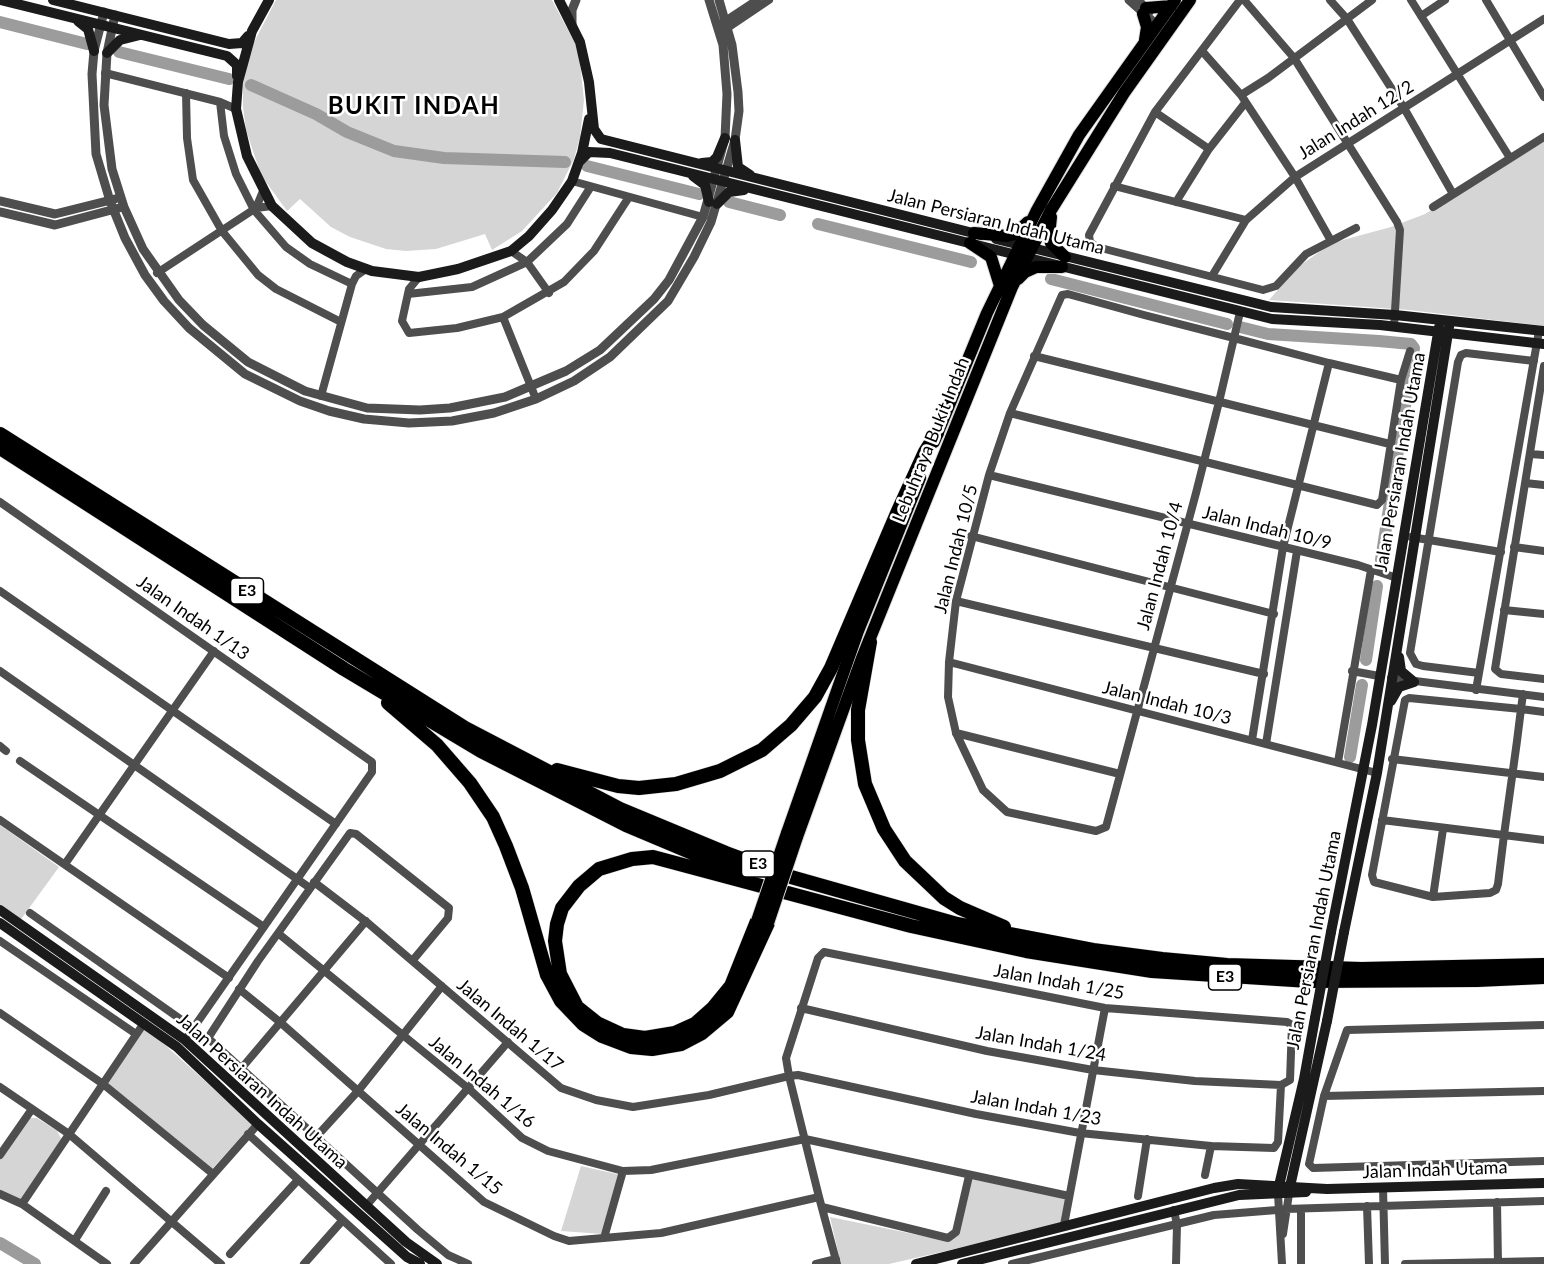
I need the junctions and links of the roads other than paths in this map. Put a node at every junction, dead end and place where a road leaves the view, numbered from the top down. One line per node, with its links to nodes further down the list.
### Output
1 (1, 0): 23 (main road)
2 (53, 0): 21 (main road)
3 (269, 0): 30 (main road, Jalan Persiaran Indah Utama)
4 (559, 0): 26 (main road, Jalan Persiaran Indah Utama)
5 (576, 0): 26 (street)
6 (709, 0): 29 (street)
7 (719, 0): 29 (street)
8 (757, 0): 29 (street)
9 (769, 0): 29 (street)
10 (1129, 0): 20 (street)
11 (1184, 0): 28 (highway)
12 (1190, 0): 42 (highway, Lebuhraya Bukit Indah)
13 (1242, 0): 35 (street); 37 (street)
14 (1330, 0): 24 (street)
15 (1372, 0): 24 (street)
16 (1411, 0): 22 (street)
17 (1445, 0): 22 (street)
18 (1486, 0): 32 (street)
19 (1173, 3): 20 (highway); 28 (highway, Lebuhraya Bukit Indah)
20 (1142, 7): 28 (street); 33 (highway)
21 (109, 14): 27 (street); 30 (main road)
22 (1421, 15): 39 (street)
23 (71, 17): 27 (main road); 34 (main road)
24 (1347, 19): 37 (street); 47 (street)
25 (1544, 19): 32 (street, Jalan Indah 12/2)
26 (572, 24): 49 (main road, Jalan Persiaran Indah Utama)
27 (107, 25): 31 (main road); 34 (street); 36 (street)
28 (1157, 25): 33 (highway, Lebuhraya Bukit Indah); 42 (highway)
29 (723, 27): 52 (street)
30 (252, 31): 40 (main road, Jalan Persiaran Indah Utama)
31 (147, 35): 36 (main road); 40 (main road)
32 (1511, 40): 39 (street, Jalan Indah 12/2); 44 (street)
33 (1145, 41): 77 (highway, Lebuhraya Bukit Indah)
34 (94, 51): 71 (street)
35 (1202, 51): 45 (street); 50 (street)
36 (107, 53): 38 (street)
37 (1294, 58): 45 (street); 53 (street)
38 (105, 73): 41 (street); 68 (street)
39 (1457, 74): 47 (street, Jalan Indah 12/2); 55 (street)
40 (238, 82): 43 (main road, Jalan Persiaran Indah Utama)
41 (186, 93): 46 (street); 81 (street)
42 (1124, 93): 75 (highway, Lebuhraya Bukit Indah)
43 (237, 94): 46 (street); 48 (main road, Jalan Persiaran Indah Utama)
44 (1544, 97)
45 (1243, 99): 54 (street); 59 (street)
46 (220, 102): 48 (street); 74 (street)
47 (1404, 108): 53 (street, Jalan Indah 12/2); 65 (street)
48 (236, 109): 64 (main road, Jalan Persiaran Indah Utama)
49 (590, 111): 56 (main road, Jalan Persiaran Indah Utama); 57 (main road, Jalan Persiaran Indah Utama)
50 (1155, 112): 54 (street); 62 (street)
51 (1544, 137): 55 (street)
52 (730, 139): 57 (main road); 58 (street); 61 (main road)
53 (1349, 143): 59 (street, Jalan Indah 12/2); 102 (street)
54 (1209, 149): 69 (street)
55 (1510, 158): 65 (street)
56 (579, 162): 57 (main road, Jalan Persiaran Indah Utama); 60 (main road, Jalan Persiaran Indah Utama)
57 (685, 166): 58 (main road, Jalan Persiaran Indah Utama); 70 (main road)
58 (721, 175): 61 (main road, Jalan Persiaran Indah Utama); 70 (street)
59 (1295, 177): 79 (street, Jalan Indah 12/2); 83 (street)
60 (572, 181): 63 (street); 84 (main road, Jalan Persiaran Indah Utama)
61 (760, 185): 70 (main road); 82 (main road, Jalan Persiaran Indah Utama)
62 (1114, 186): 69 (street); 93 (street)
63 (590, 188): 66 (street); 87 (street)
64 (263, 191): 72 (main road, Jalan Persiaran Indah Utama); 74 (street)
65 (1453, 194): 73 (street)
66 (629, 197): 78 (street); 99 (street)
67 (0, 201): 71 (street)
68 (122, 202): 71 (street); 91 (street)
69 (1176, 202): 79 (street)
70 (713, 203): 78 (street); 122 (street)
71 (111, 205): 76 (street); 122 (street)
72 (273, 206): 74 (street); 88 (main road, Jalan Persiaran Indah Utama)
73 (1433, 207)
74 (255, 209): 81 (street); 95 (street)
75 (1051, 210): 86 (highway, Lebuhraya Bukit Indah); 89 (highway)
76 (0, 212)
77 (1036, 212): 82 (highway); 86 (highway, Lebuhraya Bukit Indah)
78 (703, 218): 119 (street)
79 (1246, 220): 93 (street, Jalan Indah 12/2)
80 (1356, 228): 83 (street)
81 (222, 231): 91 (street); 105 (street)
82 (972, 238): 86 (main road, Jalan Persiaran Indah Utama); 96 (highway)
83 (1330, 239): 93 (street)
84 (521, 243): 85 (main road, Jalan Persiaran Indah Utama); 87 (street)
85 (511, 251): 87 (street); 94 (main road, Jalan Persiaran Indah Utama)
86 (1023, 251): 89 (main road, Jalan Persiaran Indah Utama); 96 (highway, Lebuhraya Bukit Indah)
87 (525, 259): 98 (street); 99 (street)
88 (347, 262): 90 (main road, Jalan Persiaran Indah Utama); 95 (street)
89 (1064, 262): 96 (highway); 97 (main road, Jalan Persiaran Indah Utama); 101 (main road, Jalan Persiaran Indah Utama)
90 (366, 269): 92 (main road, Jalan Persiaran Indah Utama); 95 (street)
91 (158, 273): 121 (street)
92 (403, 276): 94 (main road, Jalan Persiaran Indah Utama); 98 (street)
93 (1212, 276)
94 (419, 277): 98 (street)
95 (352, 284): 105 (street)
96 (1006, 287): 128 (highway, Lebuhraya Bukit Indah); 159 (highway, Lebuhraya Bukit Indah)
97 (1188, 288): 100 (main road, Jalan Persiaran Indah Utama); 101 (main road)
98 (409, 292): 103 (street)
99 (549, 293): 103 (street)
100 (1271, 307): 101 (main road); 102 (main road, Jalan Persiaran Indah Utama)
101 (1240, 312): 106 (main road, Jalan Persiaran Indah Utama); 110 (street, Jalan Indah 10/4)
102 (1395, 315): 104 (main road, Jalan Persiaran Indah Utama); 106 (street)
103 (503, 317): 119 (street)
104 (1445, 321): 107 (main road); 108 (main road, Jalan Persiaran Indah Utama)
105 (341, 322): 121 (street)
106 (1398, 327): 108 (main road, Jalan Persiaran Indah Utama); 116 (main road)
107 (1541, 331): 111 (street)
108 (1443, 333): 109 (main road); 116 (main road, Jalan Persiaran Indah Utama)
109 (1483, 337): 111 (main road); 116 (main road)
110 (1234, 338): 113 (street, Jalan Indah 10/5); 115 (street); 123 (street, Jalan Indah 10/4)
111 (1541, 344): 114 (street)
112 (1410, 351): 118 (street)
113 (1034, 357): 123 (street); 124 (street, Jalan Indah 10/5)
114 (1534, 361): 143 (street); 148 (street)
115 (1329, 363): 118 (street); 126 (street)
116 (1438, 363): 142 (main road, Jalan Persiaran Indah Utama)
117 (1544, 366): 120 (street)
118 (1401, 380): 130 (street)
119 (531, 387): 121 (street); 122 (street)
120 (1542, 392): 125 (street)
121 (321, 396)
122 (536, 399)
123 (1219, 402): 126 (street); 134 (street, Jalan Indah 10/4)
124 (1010, 412): 134 (street); 135 (street, Jalan Indah 10/5)
125 (1534, 423): 127 (street); 132 (street)
126 (1314, 424): 130 (street); 138 (street)
127 (1544, 424)
128 (938, 433): 185 (highway); 201 (highway, Lebuhraya Bukit Indah)
129 (0, 434): 185 (highway, E3)
130 (1390, 444): 138 (street)
131 (0, 448): 165 (highway, E3)
132 (1530, 454): 133 (street); 136 (street)
133 (1544, 455)
134 (1203, 462): 138 (street); 140 (street, Jalan Indah 10/4)
135 (989, 475): 140 (street, Jalan Indah 10/9); 141 (street, Jalan Indah 10/5)
136 (1525, 483): 137 (street); 145 (street)
137 (1544, 485)
138 (1299, 486): 144 (street)
139 (0, 502): 161 (street, Jalan Indah 1/13)
140 (1187, 524): 144 (street, Jalan Indah 10/9); 151 (street, Jalan Indah 10/4)
141 (971, 536): 151 (street); 153 (street, Jalan Indah 10/5)
142 (1410, 537): 143 (street); 150 (main road, Jalan Persiaran Indah Utama); 158 (main road, Jalan Persiaran Indah Utama)
143 (1428, 541): 148 (street); 168 (street)
144 (1283, 547): 146 (street, Jalan Indah 10/9); 155 (street)
145 (1514, 547): 147 (street); 154 (street)
146 (1297, 551): 149 (street, Jalan Indah 10/9); 163 (street)
147 (1544, 551)
148 (1501, 552): 168 (street)
149 (1371, 570): 150 (street, Jalan Indah 10/9); 167 (street)
150 (1397, 578): 157 (main road, Jalan Persiaran Indah Utama)
151 (1170, 586): 155 (street); 160 (street, Jalan Indah 10/4)
152 (0, 591): 178 (street)
153 (956, 602): 160 (street); 164 (street, Jalan Indah 10/5)
154 (1504, 610): 156 (street); 172 (street)
155 (1274, 614): 162 (street)
156 (1544, 614)
157 (1388, 630): 170 (main road, Jalan Persiaran Indah Utama); 171 (main road)
158 (1399, 630): 171 (main road, Jalan Persiaran Indah Utama); 173 (main road)
159 (870, 642): 201 (highway, Lebuhraya Bukit Indah); 216 (highway)
160 (1153, 648): 169 (street); 179 (street, Jalan Indah 10/4)
161 (214, 651): 178 (street); 198 (street, Jalan Indah 1/13)
162 (1268, 651): 163 (street); 169 (street)
163 (1282, 654): 184 (street)
164 (949, 662): 179 (street, Jalan Indah 10/3); 182 (street, Jalan Indah 10/5)
165 (344, 669): 207 (highway, E3); 212 (highway)
166 (0, 671): 189 (street)
167 (1352, 671): 170 (street); 188 (street)
168 (1479, 673): 174 (street)
169 (1264, 674): 183 (street)
170 (1379, 676): 181 (main road, Jalan Persiaran Indah Utama)
171 (1391, 678): 173 (street); 181 (main road, Jalan Persiaran Indah Utama)
172 (1544, 679)
173 (1414, 682): 174 (street); 181 (main road)
174 (1476, 690): 175 (street)
175 (1522, 694): 176 (street); 177 (street)
176 (1544, 697)
177 (1521, 709): 180 (street); 186 (street); 192 (street)
178 (172, 711): 189 (street); 198 (street)
179 (1138, 711): 183 (street, Jalan Indah 10/3); 193 (street, Jalan Indah 10/4)
180 (1544, 712)
181 (1378, 726): 190 (main road, Jalan Persiaran Indah Utama); 191 (main road, Jalan Persiaran Indah Utama)
182 (956, 733): 193 (street); 199 (street, Jalan Indah 10/5)
183 (1252, 740): 184 (street, Jalan Indah 10/3)
184 (1266, 744): 188 (street, Jalan Indah 10/3)
185 (497, 745): 216 (highway, E3)
186 (1392, 759): 192 (street); 197 (street)
187 (20, 761): 195 (street)
188 (1338, 762): 190 (street, Jalan Indah 10/3)
189 (134, 765): 195 (street); 205 (street)
190 (1364, 769): 191 (street, Jalan Indah 10/3); 269 (main road, Jalan Persiaran Indah Utama, bridge)
191 (1377, 773): 269 (main road, Jalan Persiaran Indah Utama, bridge)
192 (1512, 773): 194 (street); 202 (street)
193 (1120, 774): 199 (street, Jalan Indah 10/4)
194 (1544, 777)
195 (99, 815): 204 (street); 214 (street)
196 (0, 820): 204 (street)
197 (1382, 820): 200 (street); 208 (street)
198 (336, 824): 205 (street)
199 (1106, 828)
200 (1443, 829): 202 (street); 208 (street)
201 (792, 835): 212 (highway, Lebuhraya Bukit Indah, bridge)
202 (1504, 835): 203 (street); 208 (street)
203 (1544, 840)
204 (65, 864): 222 (street)
205 (298, 879): 206 (street); 214 (street)
206 (312, 885): 211 (street, Jalan Indah 1/17); 215 (street); 218 (street)
207 (798, 896): 212 (highway); 221 (highway, E3)
208 (1434, 897)
209 (0, 910): 234 (main road, Jalan Persiaran Indah Utama)
210 (30, 913): 231 (street)
211 (366, 921): 218 (street, Jalan Indah 1/17); 220 (street)
212 (763, 922)
213 (0, 923): 228 (main road, Jalan Persiaran Indah Utama)
214 (264, 927): 222 (street)
215 (279, 933): 220 (street, Jalan Indah 1/16); 224 (street)
216 (1035, 939): 219 (highway, E3)
217 (0, 941): 232 (street)
218 (412, 960): 223 (street, Jalan Indah 1/17)
219 (1544, 965)
220 (325, 969): 229 (street); 233 (street, Jalan Indah 1/16)
221 (1544, 977)
222 (229, 978): 231 (street)
223 (442, 986): 233 (street); 236 (street, Jalan Indah 1/17)
224 (239, 989): 229 (street, Jalan Indah 1/15); 238 (street)
225 (801, 1008): 226 (street, Jalan Indah 1/25); 239 (street, Jalan Indah 1/24); 240 (street)
226 (1105, 1008): 239 (street); 242 (street, Jalan Indah 1/25)
227 (0, 1013): 241 (street)
228 (144, 1023): 232 (street); 235 (main road, Jalan Persiaran Indah Utama)
229 (281, 1023): 238 (street); 245 (street, Jalan Indah 1/15)
230 (1544, 1025): 247 (street)
231 (193, 1029): 234 (street)
232 (136, 1034): 241 (street)
233 (403, 1035): 244 (street, Jalan Indah 1/16); 245 (street)
234 (185, 1040): 235 (main road); 237 (main road); 248 (main road, Jalan Persiaran Indah Utama)
235 (168, 1041): 237 (main road, Jalan Persiaran Indah Utama)
236 (507, 1042): 240 (street, Jalan Indah 1/17); 244 (street)
237 (189, 1059): 250 (main road, Jalan Persiaran Indah Utama)
238 (240, 1070): 255 (street)
239 (1094, 1070): 242 (street, Jalan Indah 1/24); 252 (street)
240 (789, 1076): 252 (street, Jalan Indah 1/23); 256 (street)
241 (103, 1084): 253 (street); 263 (street)
242 (1281, 1085): 259 (street, Jalan Indah 1/23)
243 (0, 1087): 249 (street)
244 (469, 1089): 258 (street); 262 (street, Jalan Indah 1/16)
245 (358, 1091): 255 (street); 258 (street, Jalan Indah 1/15)
246 (1544, 1091): 247 (street)
247 (1324, 1096): 261 (street)
248 (256, 1106): 250 (main road); 251 (main road, Jalan Persiaran Indah Utama)
249 (32, 1108): 253 (street); 260 (street)
250 (258, 1124): 251 (main road); 254 (street); 279 (main road, Jalan Persiaran Indah Utama)
251 (278, 1125): 281 (main road, Jalan Persiaran Indah Utama)
252 (1080, 1133): 257 (street, Jalan Indah 1/23); 273 (street)
253 (69, 1134): 278 (street); 287 (street)
254 (248, 1134): 263 (street); 266 (street)
255 (318, 1136): 271 (street)
256 (805, 1139): 262 (street, Jalan Indah 1/16); 265 (street); 275 (street)
257 (1147, 1139): 259 (street, Jalan Indah 1/23); 274 (street)
258 (419, 1145): 271 (street); 292 (street, Jalan Indah 1/15)
259 (1211, 1146): 264 (street)
260 (0, 1155)
261 (1544, 1161)
262 (623, 1172): 292 (street)
263 (213, 1174): 287 (street)
264 (1205, 1175)
265 (969, 1176): 273 (street); 283 (street)
266 (298, 1180): 288 (street); 294 (street)
267 (1544, 1183): 268 (main road, Jalan Indah Utama)
268 (1383, 1188): 269 (main road, Jalan Indah Utama); 280 (street)
269 (1284, 1190): 285 (main road); 286 (street); 290 (main road)
270 (106, 1191): 293 (street)
271 (378, 1192): 281 (street); 305 (street)
272 (0, 1194): 278 (street)
273 (1069, 1196): 290 (street)
274 (1138, 1196)
275 (819, 1197): 283 (street); 292 (street, Jalan Indah 1/15)
276 (1544, 1201): 277 (street)
277 (1497, 1202): 280 (street); 297 (street)
278 (22, 1204): 293 (street)
279 (348, 1204): 281 (main road); 289 (main road, Jalan Persiaran Indah Utama)
280 (1383, 1205): 282 (street); 314 (street)
281 (366, 1206): 289 (main road); 304 (main road, Jalan Persiaran Indah Utama)
282 (1367, 1206): 284 (street); 313 (street)
283 (822, 1207): 296 (street)
284 (1300, 1209): 286 (street); 312 (street)
285 (1174, 1210): 291 (street); 308 (main road)
286 (1281, 1210): 291 (street); 311 (street)
287 (172, 1220): 299 (street); 300 (street)
288 (342, 1221): 301 (street); 302 (street)
289 (367, 1221): 303 (main road, Jalan Persiaran Indah Utama)
290 (1064, 1225): 307 (main road)
291 (1177, 1225): 309 (street); 310 (street)
292 (604, 1238)
293 (75, 1240): 298 (street)
294 (230, 1254)
295 (1544, 1261): 297 (street)
296 (836, 1262): 306 (street)
297 (1498, 1263): 315 (street)
298 (107, 1264)
299 (134, 1264)
300 (220, 1264)
301 (304, 1264)
302 (390, 1264)
303 (420, 1264)
304 (438, 1264)
305 (468, 1264)
306 (816, 1264)
307 (916, 1264)
308 (962, 1264)
309 (1012, 1264)
310 (1176, 1264)
311 (1282, 1264)
312 (1302, 1264)
313 (1369, 1264)
314 (1385, 1264)
315 (1405, 1264)

